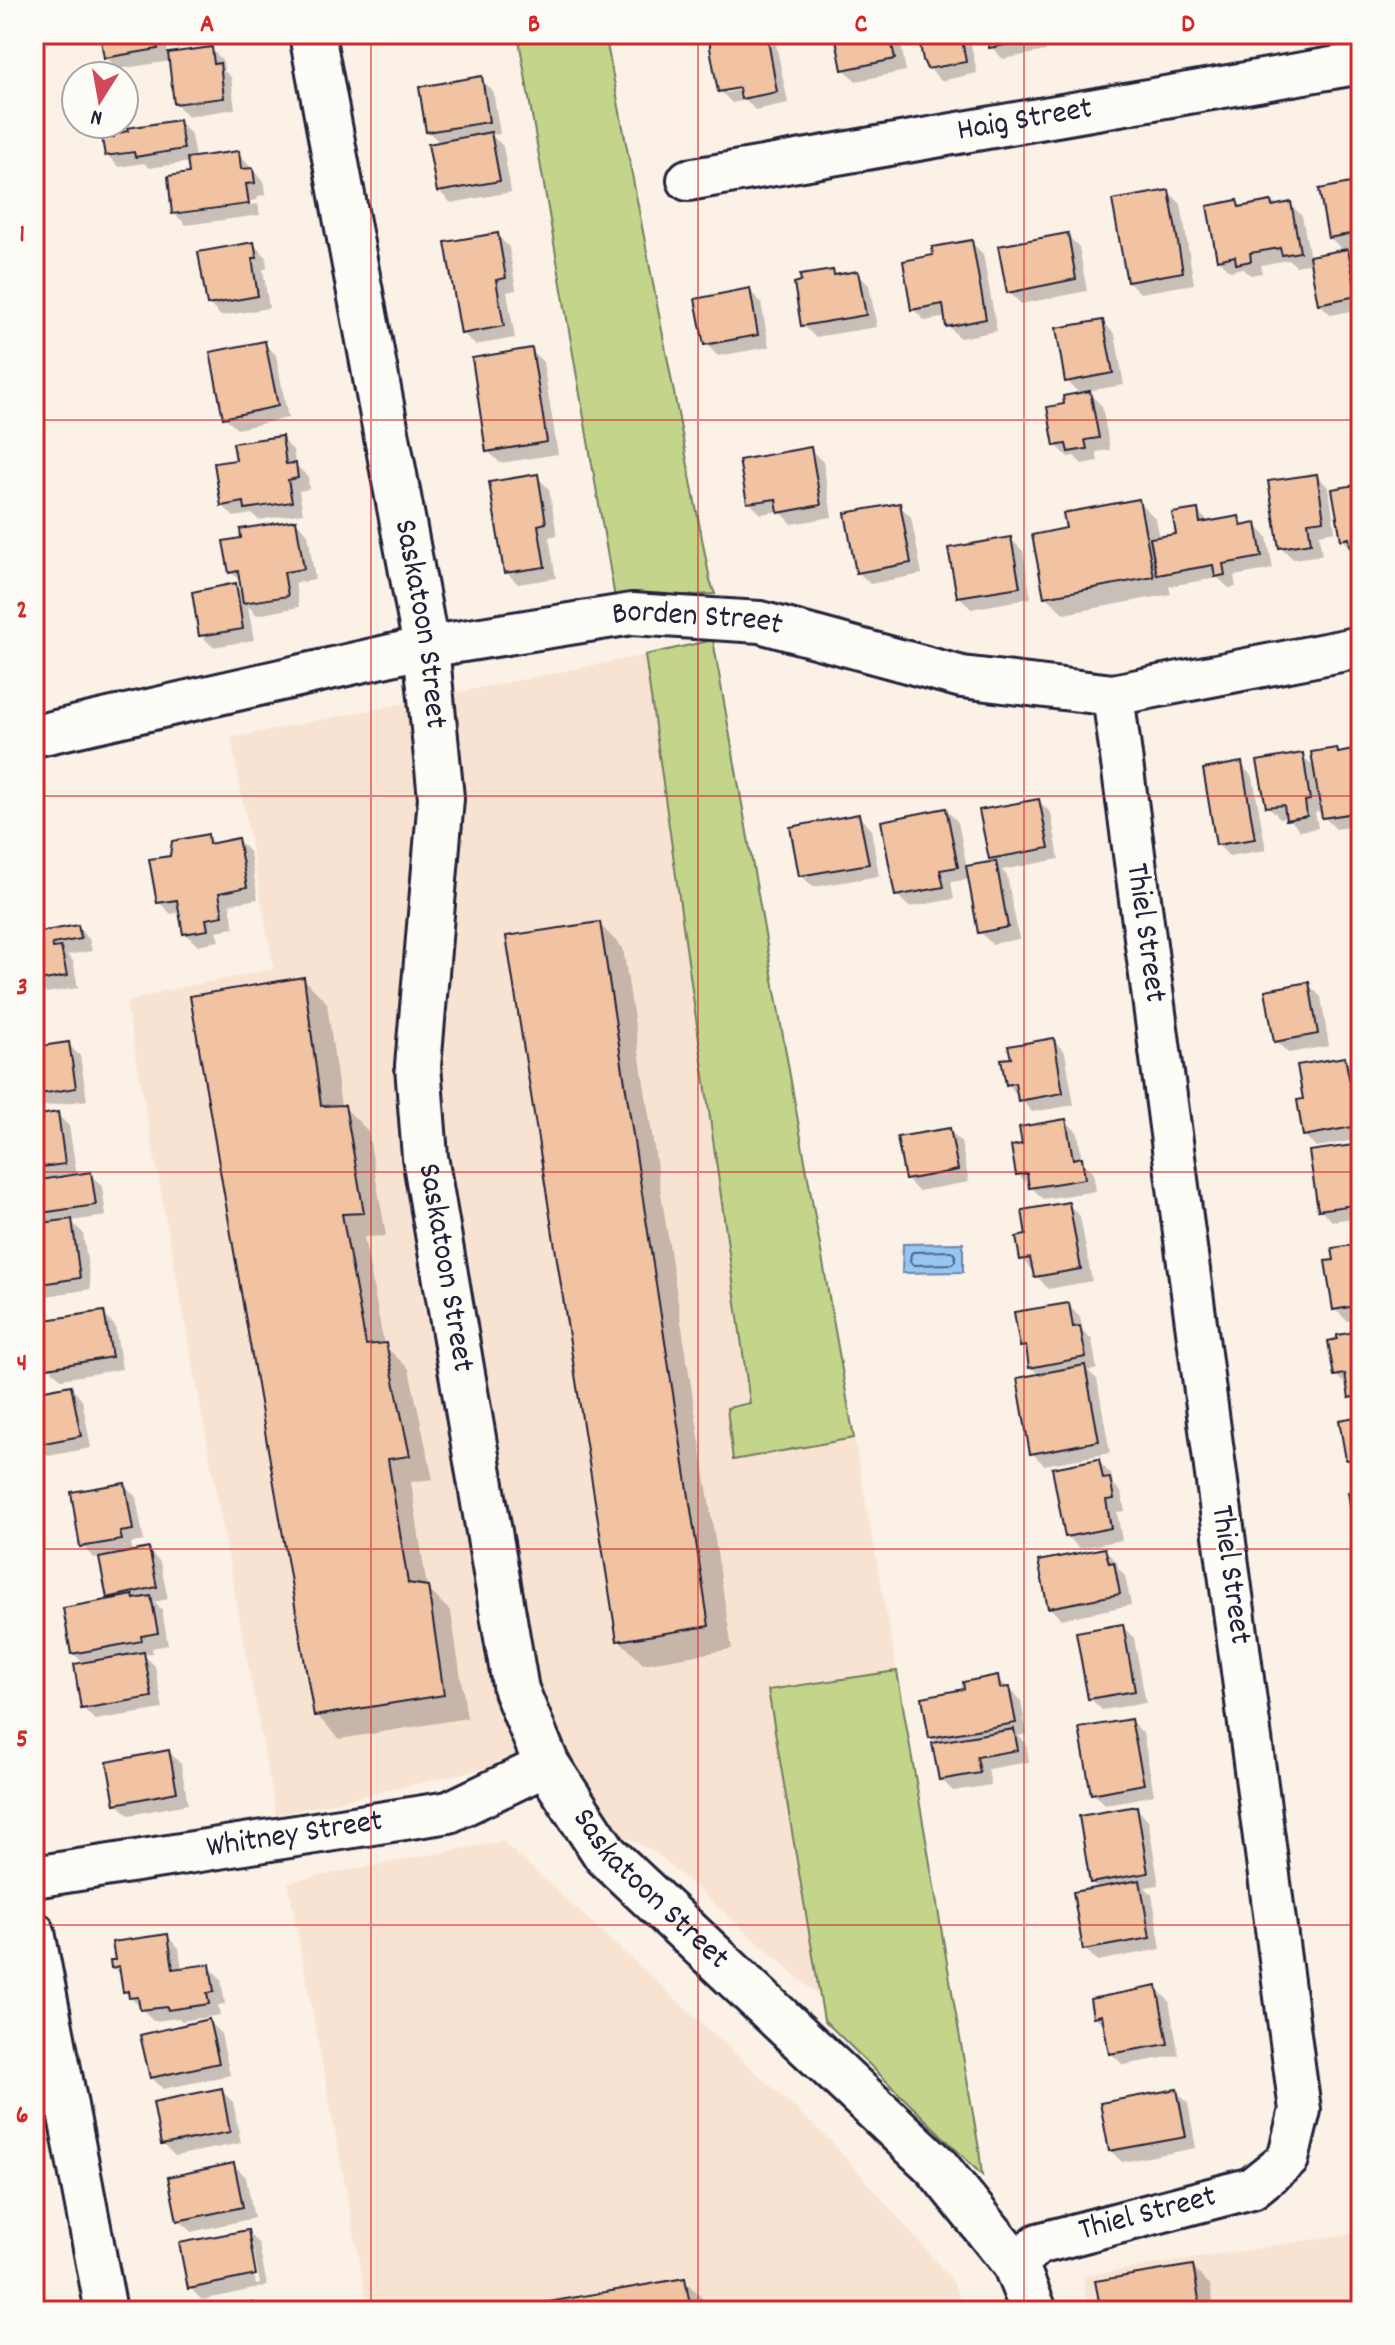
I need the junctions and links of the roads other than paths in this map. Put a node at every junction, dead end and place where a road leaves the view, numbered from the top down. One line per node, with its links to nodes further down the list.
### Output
1 (312, 34): 4 (street, Saskatoon Street)
2 (1361, 63): 3 (street, Haig Street)
3 (688, 180)
4 (426, 647): 6 (street, Borden Street); 7 (street, Borden Street); 8 (street, Saskatoon Street)
5 (1361, 647): 6 (street, Borden Street)
6 (1113, 695): 11 (street, Thiel Street)
7 (34, 736)
8 (547, 1765): 9 (street, Whitney Street); 11 (street, Saskatoon Street)
9 (34, 1877)
10 (34, 1932): 12 (street)
11 (1015, 2264): 13 (street, Saskatoon Street)
12 (106, 2311)
13 (1034, 2311)

